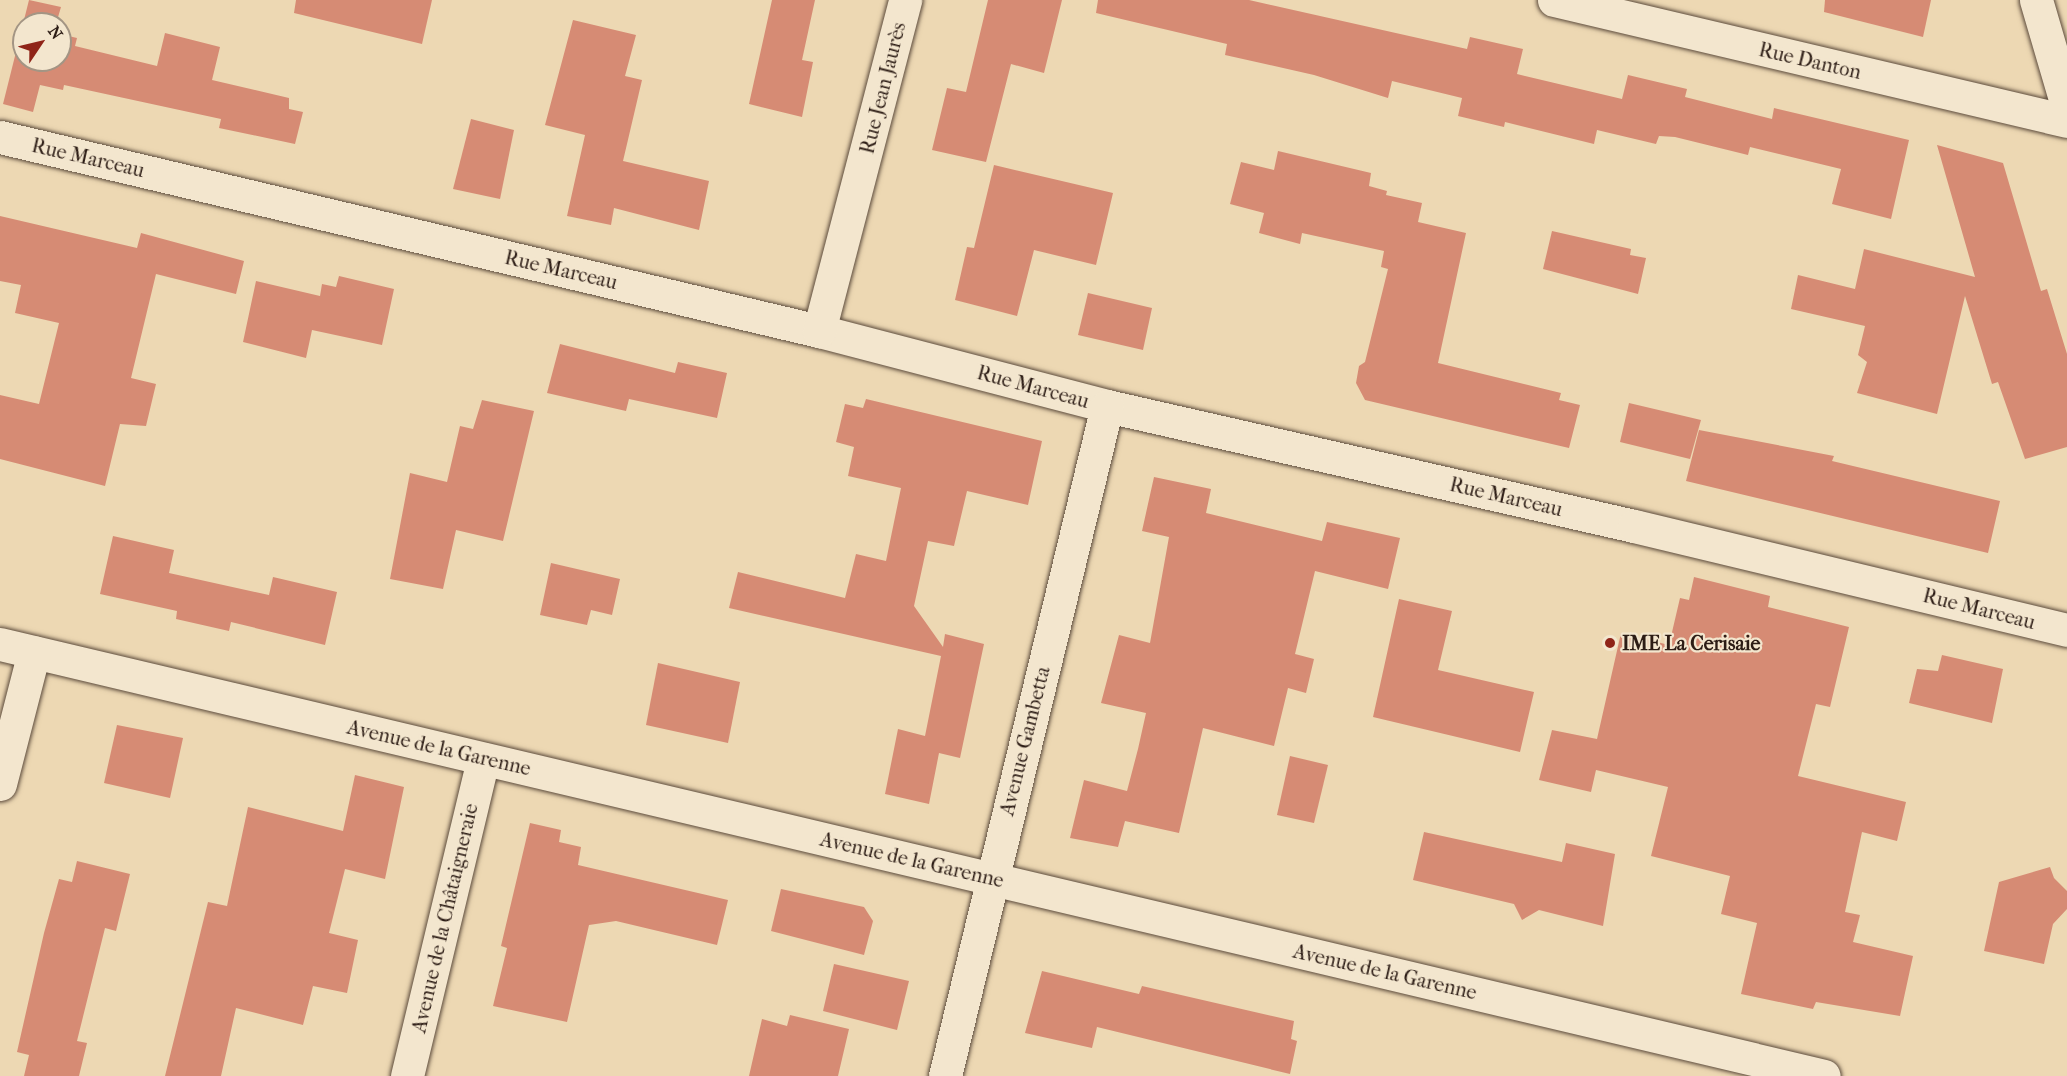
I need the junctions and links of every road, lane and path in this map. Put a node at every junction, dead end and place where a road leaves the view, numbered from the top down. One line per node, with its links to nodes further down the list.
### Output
1 (905, 0): 7 (street, Rue Jean Jaurès)
2 (1554, 0): 5 (street, Rue Danton)
3 (2036, 0): 4 (street)
4 (2067, 106)
5 (2067, 121)
6 (0, 137): 7 (street, Rue Marceau)
7 (819, 330): 8 (street, Rue Marceau)
8 (1107, 406): 9 (street, Rue Marceau); 14 (street, Avenue Gambetta)
9 (2067, 630)
10 (0, 644): 11 (street, Avenue de la Garenne)
11 (34, 652): 12 (street, Avenue de la Garenne); 13 (street)
12 (483, 759): 14 (street, Avenue de la Garenne); 15 (street, Avenue de la Châtaigneraie)
13 (0, 784)
14 (992, 878): 16 (street, Avenue Gambetta); 17 (street, Avenue de la Garenne)
15 (407, 1076)
16 (945, 1076)
17 (1824, 1076)

